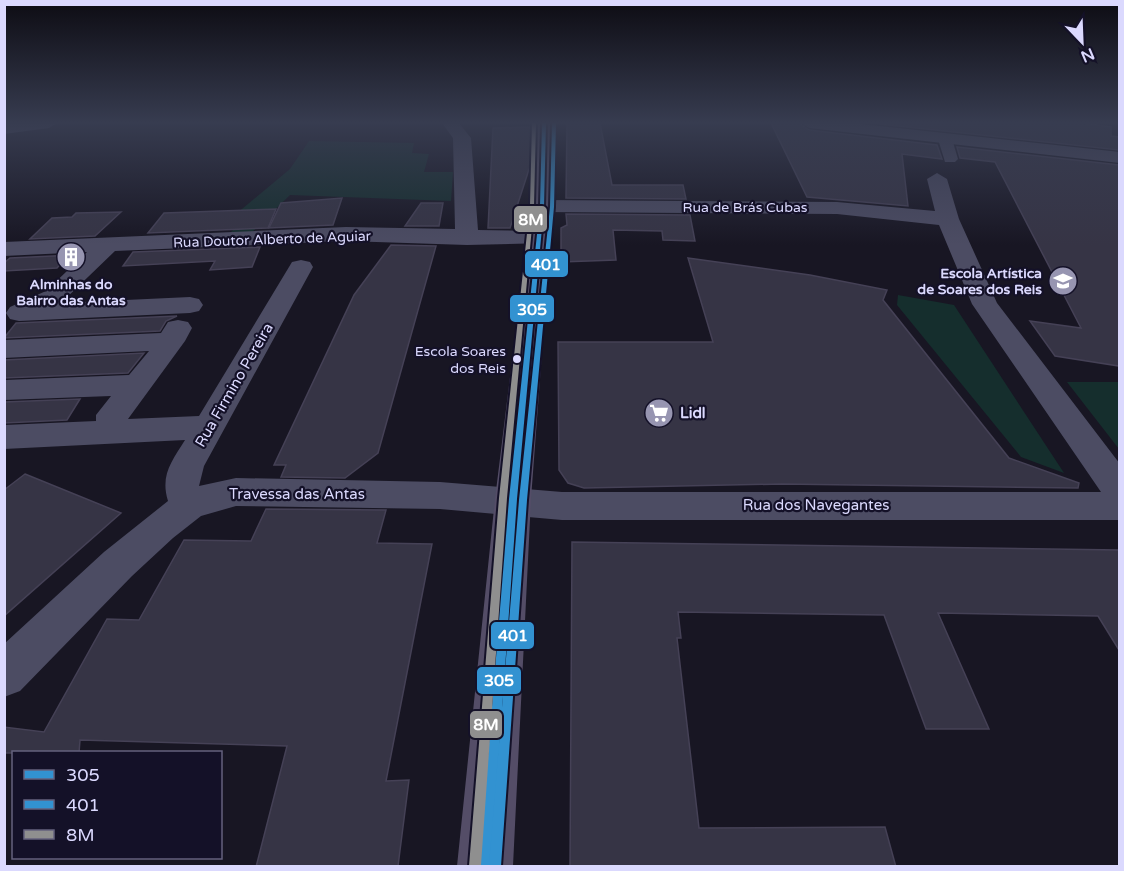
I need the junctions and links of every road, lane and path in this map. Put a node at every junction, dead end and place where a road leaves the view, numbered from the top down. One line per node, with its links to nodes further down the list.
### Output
1 (463, 164): 6 (street)
2 (543, 164): 4 (main road)
3 (946, 177): 5 (street)
4 (542, 206): 5 (street, Rua de Brás Cubas); 7 (main road)
5 (948, 219): 19 (street)
6 (467, 238): 7 (street, Rua Doutor Alberto de Aguiar); 8 (street, Rua Doutor Alberto de Aguiar)
7 (539, 238): 20 (main road)
8 (108, 245): 9 (street, Rua Doutor Alberto de Aguiar); 11 (street)
9 (4, 249)
10 (301, 267): 16 (street, Rua Firmino Pereira)
11 (12, 320): 12 (street)
12 (171, 341): 13 (street); 14 (street)
13 (4, 349)
14 (138, 385): 15 (street); 17 (street)
15 (4, 390)
16 (209, 427): 17 (street); 21 (street, Rua Firmino Pereira)
17 (112, 431): 18 (street)
18 (4, 437)
19 (1119, 492)
20 (513, 499): 21 (street, Travessa das Antas); 22 (street, Rua dos Navegantes); 24 (main road)
21 (188, 506): 23 (street, Travessa das Antas)
22 (1119, 506)
23 (4, 675)
24 (485, 867)

